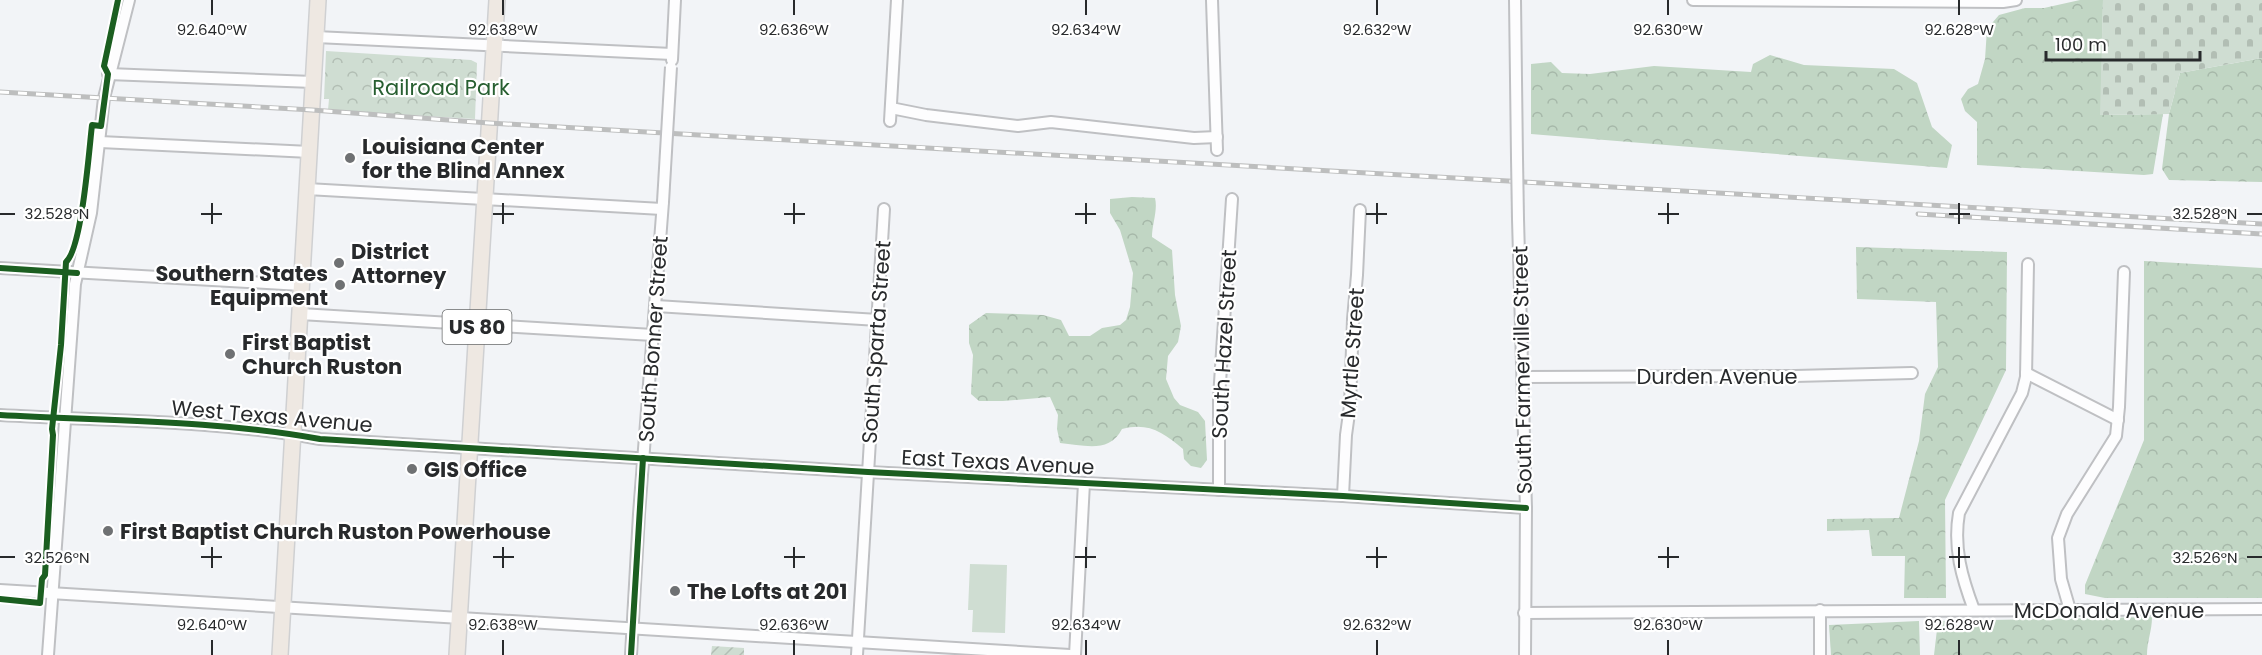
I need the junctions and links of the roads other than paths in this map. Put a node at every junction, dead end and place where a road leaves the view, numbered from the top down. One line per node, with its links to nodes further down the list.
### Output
1 (129, 0): 13 (street)
2 (318, 0): 10 (highway)
3 (497, 0): 11 (highway, US 80)
4 (675, 0): 12 (street, South Bonner Street)
5 (897, 0): 15 (street)
6 (1212, 0): 17 (street)
7 (1515, 0): 39 (street, South Farmerville Street, bridge)
8 (1693, 0): 9 (street)
9 (2016, 0)
10 (316, 37): 11 (street); 14 (highway)
11 (494, 46): 12 (street); 22 (highway, US 80)
12 (672, 54): 24 (street, South Bonner Street, bridge)
13 (108, 74): 14 (street); 18 (street)
14 (313, 82): 20 (highway)
15 (891, 108): 16 (street); 17 (street)
16 (890, 121)
17 (1217, 137): 19 (street)
18 (100, 142): 20 (street); 30 (street)
19 (1217, 150)
20 (310, 152): 21 (highway)
21 (307, 189): 22 (street); 31 (highway)
22 (485, 199): 24 (street); 35 (highway, US 80)
23 (1232, 199): 48 (street, South Hazel Street)
24 (663, 206): 32 (street, South Bonner Street)
25 (884, 209): 34 (street, South Sparta Street)
26 (1360, 210): 49 (street, Myrtle Street)
27 (2028, 264): 38 (street)
28 (0, 268): 30 (street)
29 (2124, 272): 42 (street)
30 (76, 273): 31 (street); 41 (street)
31 (301, 285): 33 (highway)
32 (656, 306): 34 (street); 36 (street, South Bonner Street)
33 (300, 314): 35 (street); 43 (highway)
34 (878, 320): 46 (street, South Sparta Street)
35 (477, 324): 36 (street); 44 (highway, US 80)
36 (653, 335): 45 (street, South Bonner Street)
37 (1912, 373): 39 (street, Durden Avenue)
38 (2026, 373): 42 (street); 56 (street)
39 (1523, 377): 50 (street, South Farmerville Street)
40 (0, 415): 41 (street, West Texas Avenue)
41 (64, 418): 43 (street, West Texas Avenue); 52 (street)
42 (2118, 420): 57 (street)
43 (293, 434): 44 (street, West Texas Avenue); 53 (highway)
44 (469, 448): 45 (street, East Texas Avenue); 59 (highway, US 80)
45 (644, 458): 46 (street, East Texas Avenue); 60 (street, South Bonner Street)
46 (868, 472): 47 (street, East Texas Avenue); 61 (street, South Sparta Street)
47 (1084, 483): 48 (street, East Texas Avenue); 68 (street)
48 (1219, 490): 49 (street, East Texas Avenue)
49 (1342, 496): 50 (street, East Texas Avenue)
50 (1526, 508): 58 (street, South Farmerville Street)
51 (0, 590): 52 (street)
52 (52, 593): 53 (street); 62 (street)
53 (283, 606): 59 (street); 63 (highway)
54 (2262, 609): 57 (street, McDonald Avenue)
55 (1820, 610): 56 (street, McDonald Avenue); 58 (street, McDonald Avenue); 70 (street)
56 (1974, 610): 57 (street, McDonald Avenue)
57 (2070, 610)
58 (1524, 613): 69 (street, South Farmerville Street)
59 (460, 617): 60 (street); 64 (highway, US 80)
60 (633, 627): 61 (street); 65 (street, South Bonner Street)
61 (858, 642): 66 (street, South Sparta Street); 67 (street)
62 (48, 655)
63 (280, 655)
64 (457, 655)
65 (631, 655)
66 (857, 655)
67 (1070, 655)
68 (1075, 655)
69 (1525, 655)
70 (1820, 655)

